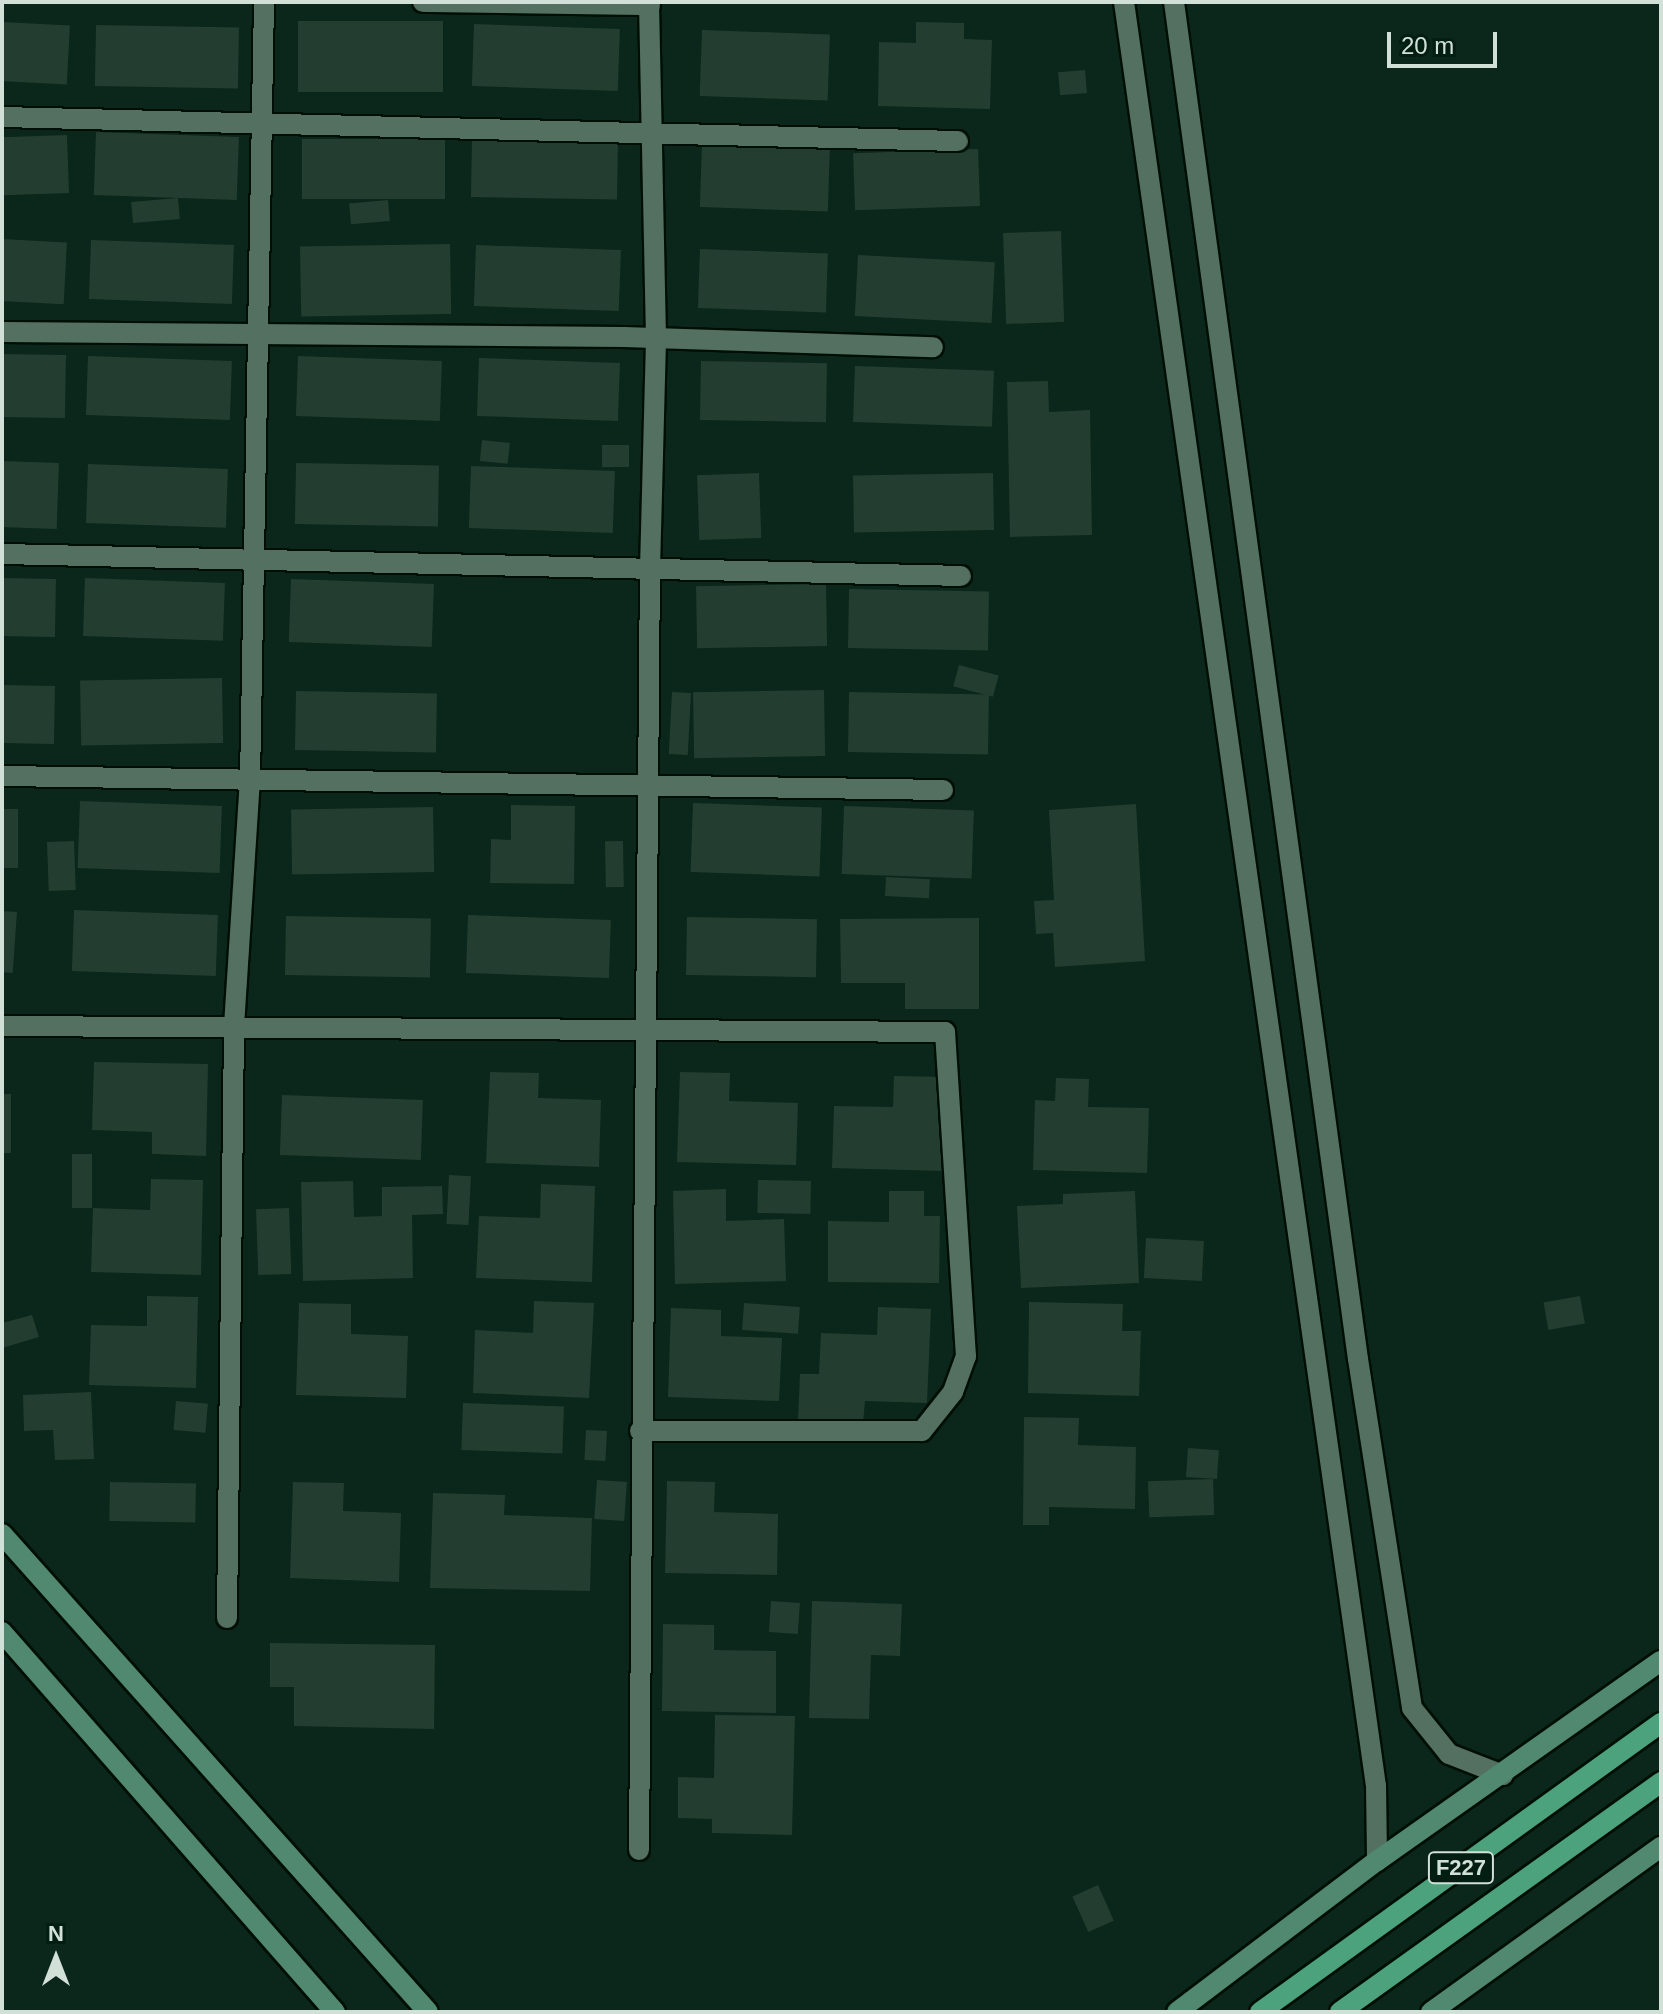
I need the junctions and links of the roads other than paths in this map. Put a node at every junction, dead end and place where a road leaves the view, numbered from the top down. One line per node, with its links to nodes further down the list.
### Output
1 (264, 2): 7 (street)
2 (423, 2): 5 (street)
3 (1124, 2): 35 (street)
4 (1174, 2): 31 (street)
5 (650, 4): 8 (street)
6 (2, 117): 7 (street)
7 (263, 124): 8 (street); 11 (street)
8 (653, 133): 9 (street); 12 (street)
9 (958, 141)
10 (2, 332): 11 (street)
11 (260, 333): 12 (street); 15 (street)
12 (656, 338): 13 (street); 16 (street)
13 (933, 347)
14 (2, 554): 15 (street)
15 (255, 560): 16 (street); 19 (street)
16 (650, 569): 17 (street); 20 (street)
17 (961, 576)
18 (2, 776): 19 (street)
19 (250, 780): 20 (street); 23 (street)
20 (648, 785): 21 (street); 24 (street)
21 (943, 790)
22 (2, 1026): 23 (street)
23 (234, 1026): 24 (street); 27 (street)
24 (645, 1029): 25 (street); 25 (street)
25 (640, 1431): 34 (street)
26 (2, 1534): 37 (main road)
27 (227, 1618)
28 (2, 1632): 36 (main road)
29 (1661, 1661): 31 (main road)
30 (1661, 1723): 39 (main road, F227)
31 (1503, 1775): 35 (main road)
32 (1661, 1782): 40 (main road, F227)
33 (1661, 1847): 41 (main road)
34 (639, 1850)
35 (1377, 1861): 38 (main road)
36 (335, 2012)
37 (428, 2012)
38 (1177, 2012)
39 (1260, 2012)
40 (1340, 2012)
41 (1431, 2012)

